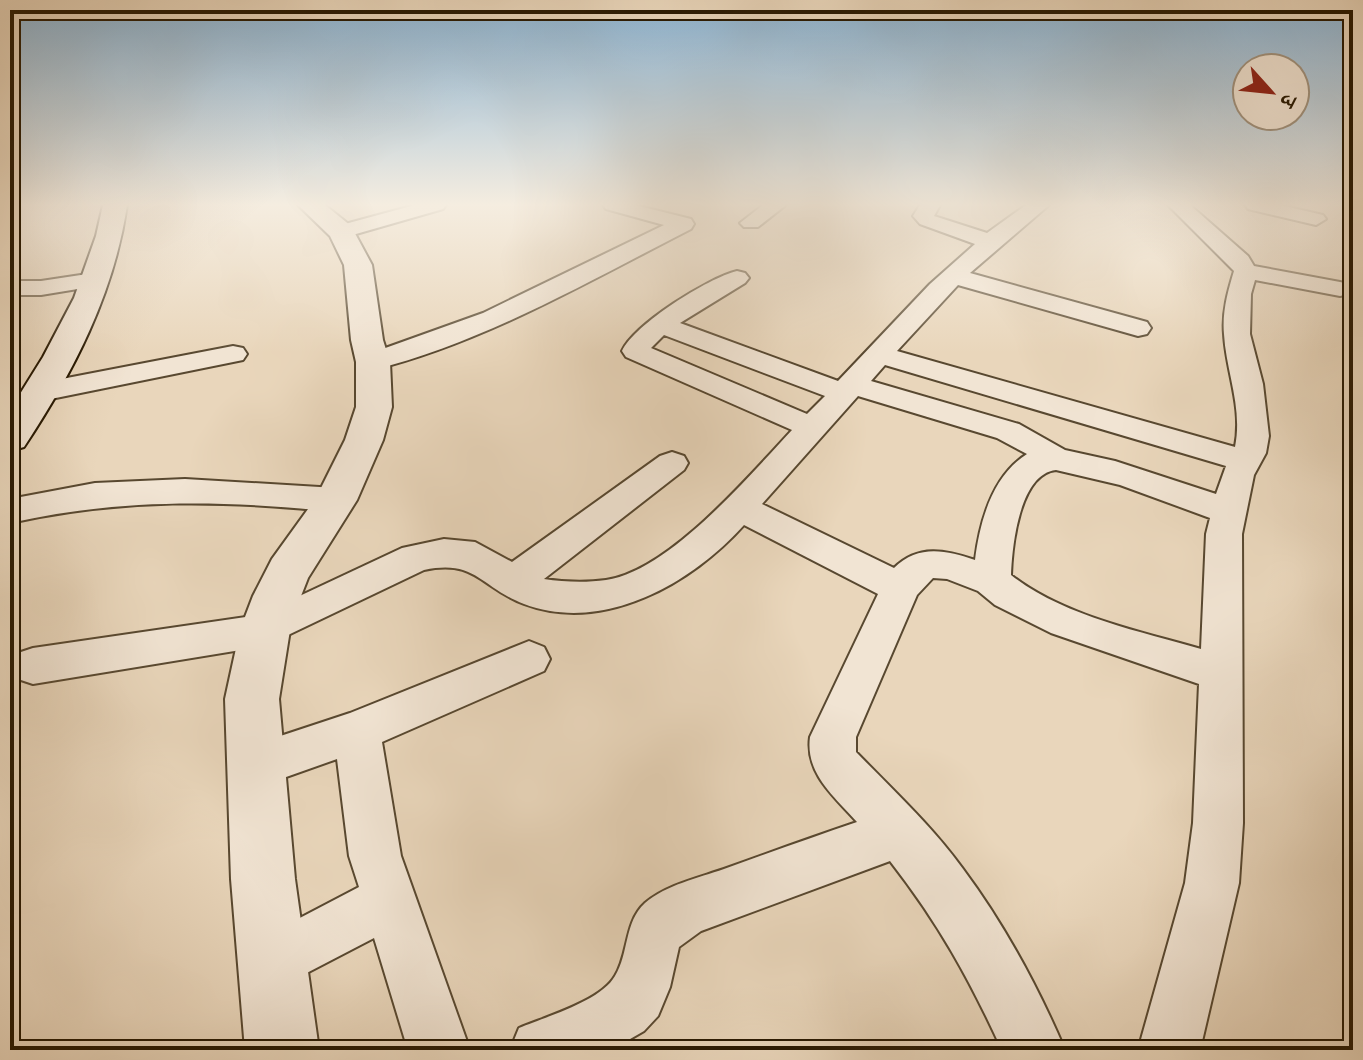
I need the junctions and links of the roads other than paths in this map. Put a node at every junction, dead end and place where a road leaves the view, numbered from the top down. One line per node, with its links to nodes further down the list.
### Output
1 (101, 254): 9 (street)
2 (351, 254): 16 (street)
3 (621, 254): 16 (street)
4 (976, 254): 7 (street)
5 (1233, 254): 6 (street)
6 (1246, 271): 11 (street); 22 (street)
7 (953, 276): 13 (street); 15 (street)
8 (737, 278): 12 (street)
9 (94, 280): 10 (street); 18 (street)
10 (10, 288)
11 (1340, 289)
12 (661, 325): 17 (street); 19 (street)
13 (1138, 328)
14 (233, 354): 18 (street)
15 (877, 354): 17 (street); 22 (street)
16 (373, 362): 24 (street)
17 (846, 388): 19 (street); 21 (street)
18 (41, 392): 20 (street)
19 (813, 428): 25 (street)
20 (11, 437)
21 (1055, 459): 27 (street); 28 (street)
22 (1246, 461): 27 (street)
23 (672, 463): 29 (street)
24 (336, 500): 26 (street); 31 (street)
25 (740, 508): 29 (street); 30 (street)
26 (10, 511)
27 (1227, 511): 34 (street)
28 (992, 581): 30 (street); 34 (street)
29 (513, 582): 31 (street)
30 (900, 588): 37 (street)
31 (265, 630): 33 (street); 36 (street)
32 (529, 659): 35 (street)
33 (33, 666)
34 (1222, 673): 44 (street)
35 (357, 731): 36 (street); 38 (street)
36 (255, 766): 39 (street)
37 (900, 832): 42 (street); 43 (street)
38 (389, 900): 39 (street); 41 (street)
39 (274, 962): 40 (street)
40 (282, 1050)
41 (439, 1050)
42 (541, 1050)
43 (1034, 1050)
44 (1169, 1050)

